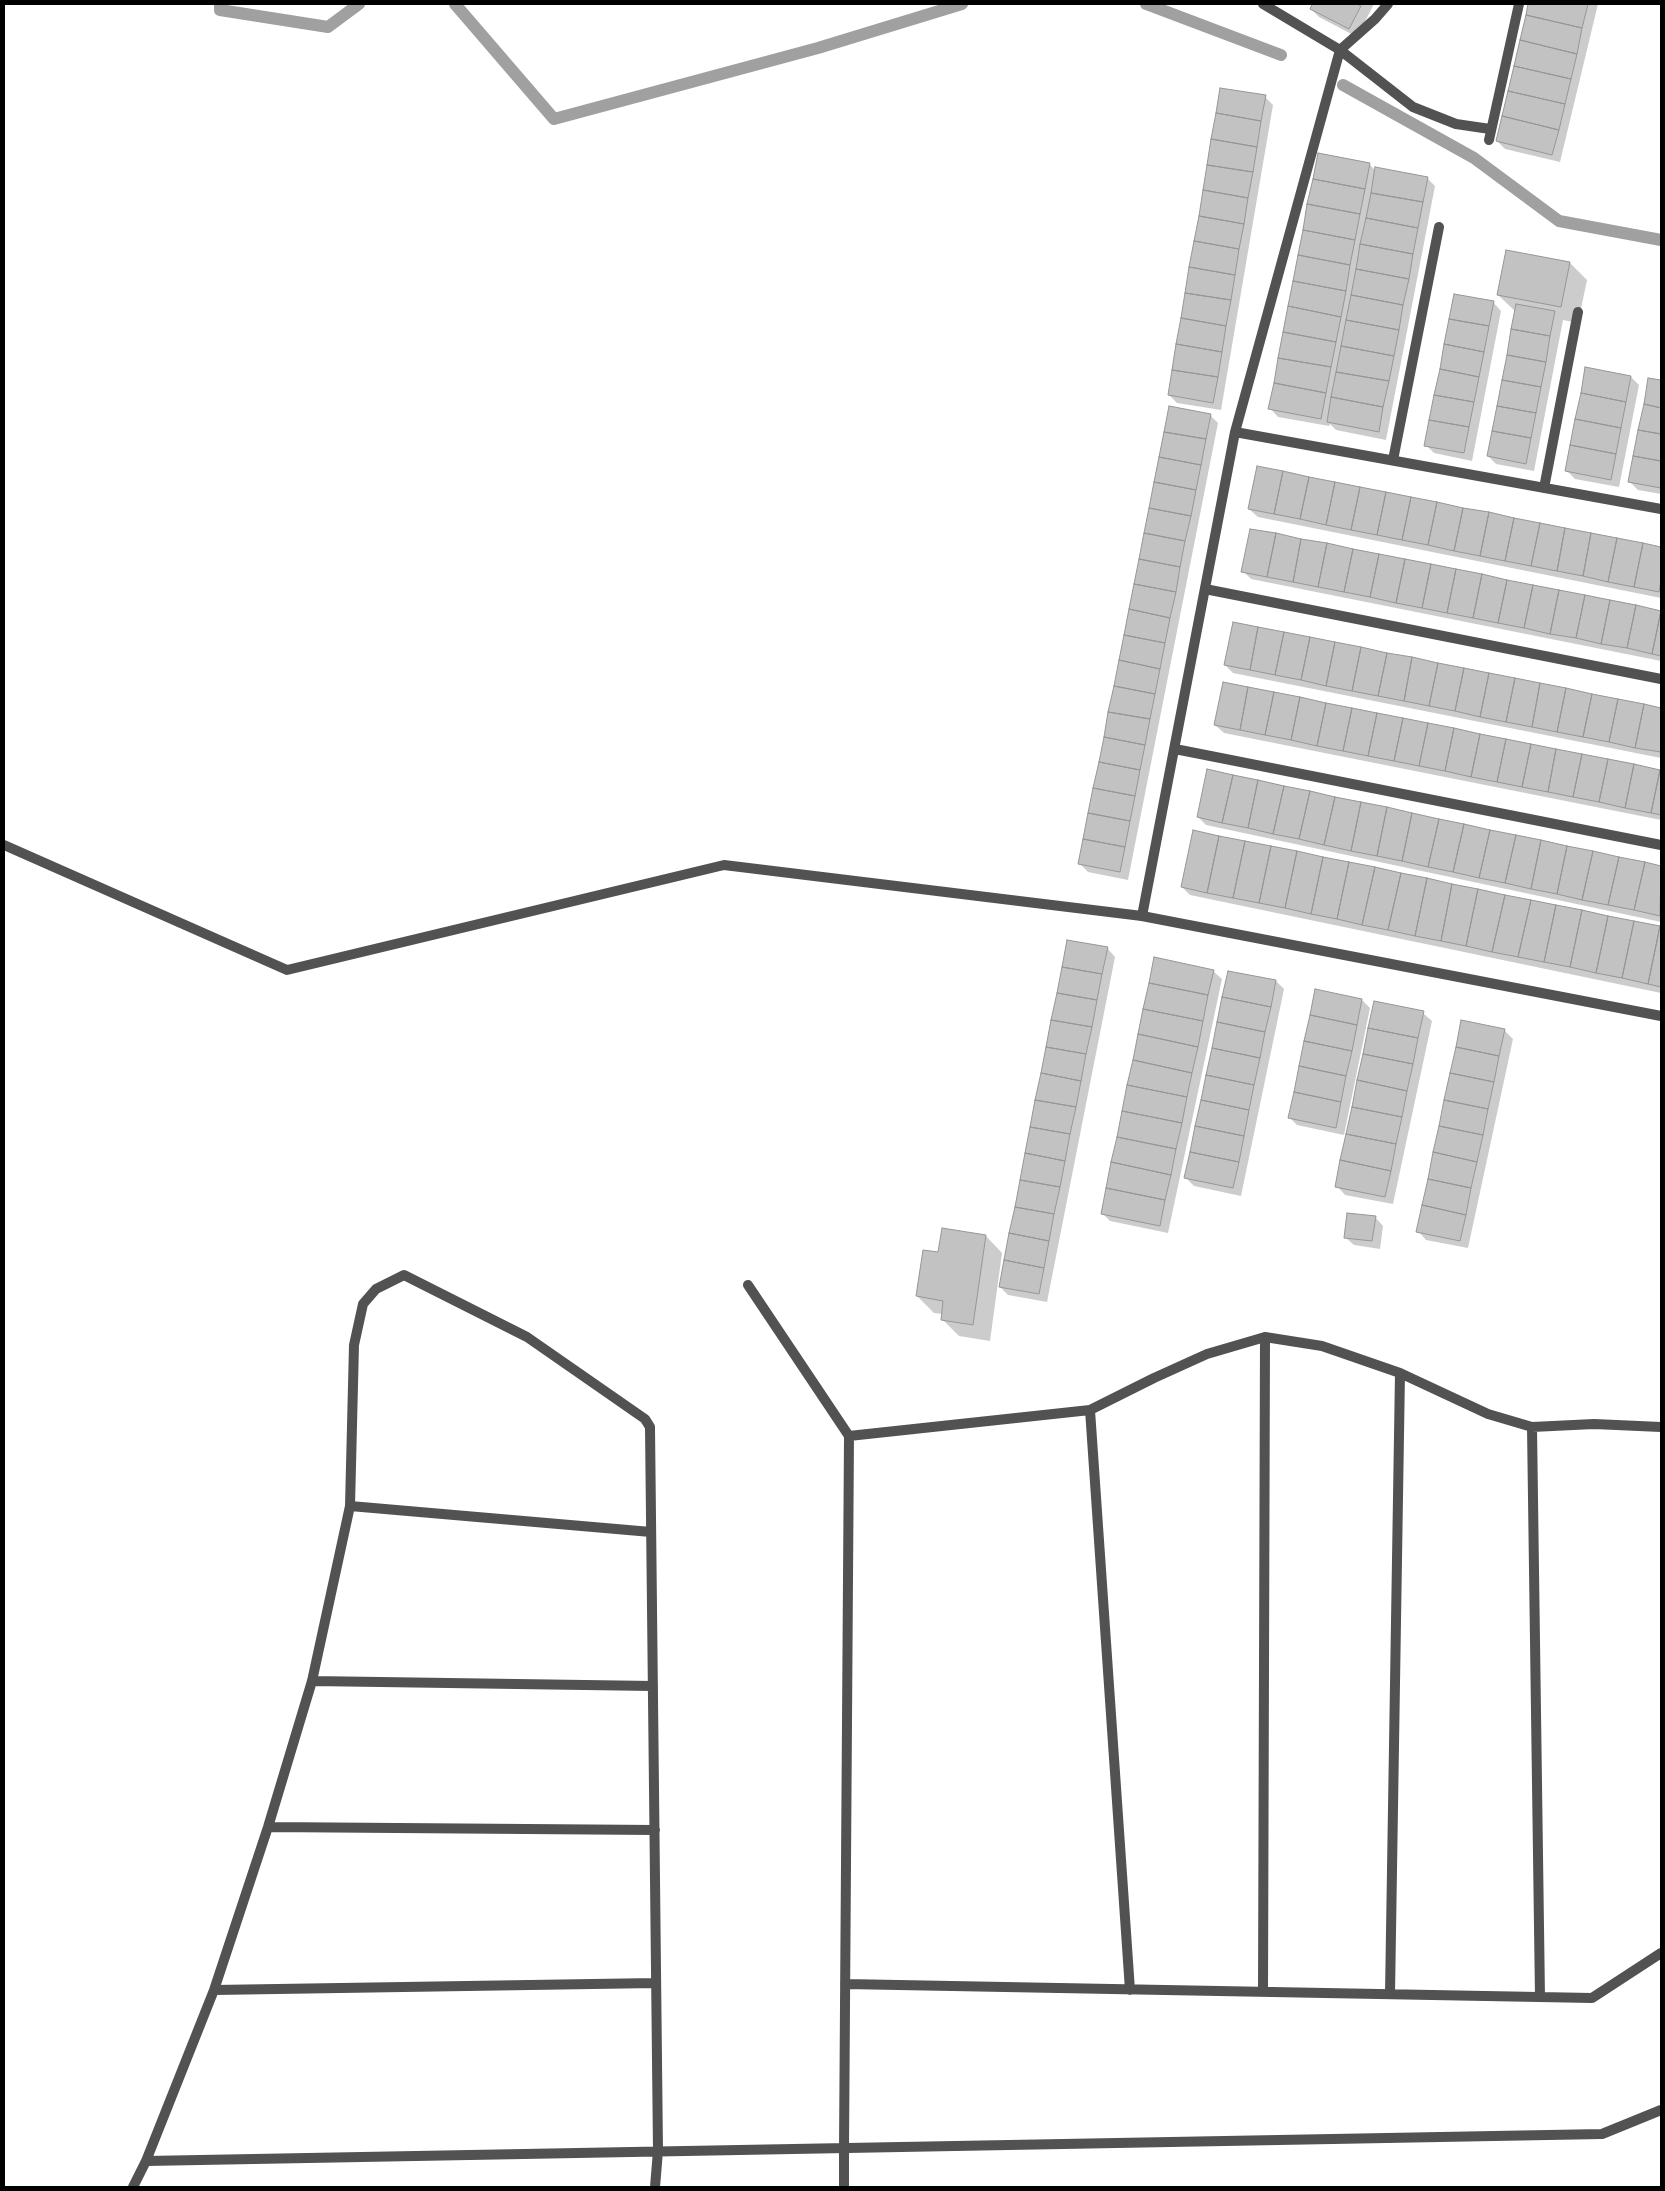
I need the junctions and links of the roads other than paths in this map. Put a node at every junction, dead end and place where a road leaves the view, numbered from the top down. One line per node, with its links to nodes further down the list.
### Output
1 (1263, 4): 4 (street)
2 (1388, 4): 4 (street)
3 (1519, 4): 5 (street)
4 (1340, 50): 5 (street); 9 (street)
5 (1490, 129): 6 (street)
6 (1489, 140)
7 (1439, 227): 10 (street)
8 (1578, 312): 11 (street)
9 (1235, 432): 10 (street); 13 (street)
10 (1392, 460): 11 (street)
11 (1544, 488): 12 (street)
12 (1661, 509)
13 (1205, 589): 14 (street); 15 (street)
14 (1661, 679)
15 (1175, 750): 17 (street); 18 (street)
16 (4, 845): 18 (street)
17 (1661, 845)
18 (1142, 916): 19 (street)
19 (1661, 1016)
20 (748, 1285): 26 (street)
21 (1265, 1338): 22 (street); 23 (street); 38 (street)
22 (1400, 1373): 24 (street); 39 (street)
23 (1090, 1410): 26 (street); 37 (street)
24 (1532, 1427): 25 (street); 40 (street)
25 (1661, 1427)
26 (849, 1436): 35 (street)
27 (350, 1506): 28 (street); 28 (street); 29 (street)
28 (651, 1532): 30 (street)
29 (312, 1681): 30 (street); 31 (street)
30 (653, 1686): 32 (street)
31 (268, 1827): 32 (street); 36 (street)
32 (655, 1830): 34 (street)
33 (1661, 1952): 40 (street)
34 (656, 1982): 36 (street); 43 (street)
35 (846, 1984): 37 (street); 42 (street)
36 (214, 1990): 44 (street)
37 (1130, 1990): 38 (street)
38 (1263, 1992): 39 (street)
39 (1390, 1994): 40 (street)
40 (1540, 1997)
41 (1661, 2110): 42 (street)
42 (844, 2148): 43 (street); 47 (street)
43 (658, 2152): 44 (street); 46 (street)
44 (146, 2161): 45 (street)
45 (133, 2187)
46 (655, 2187)
47 (844, 2187)

